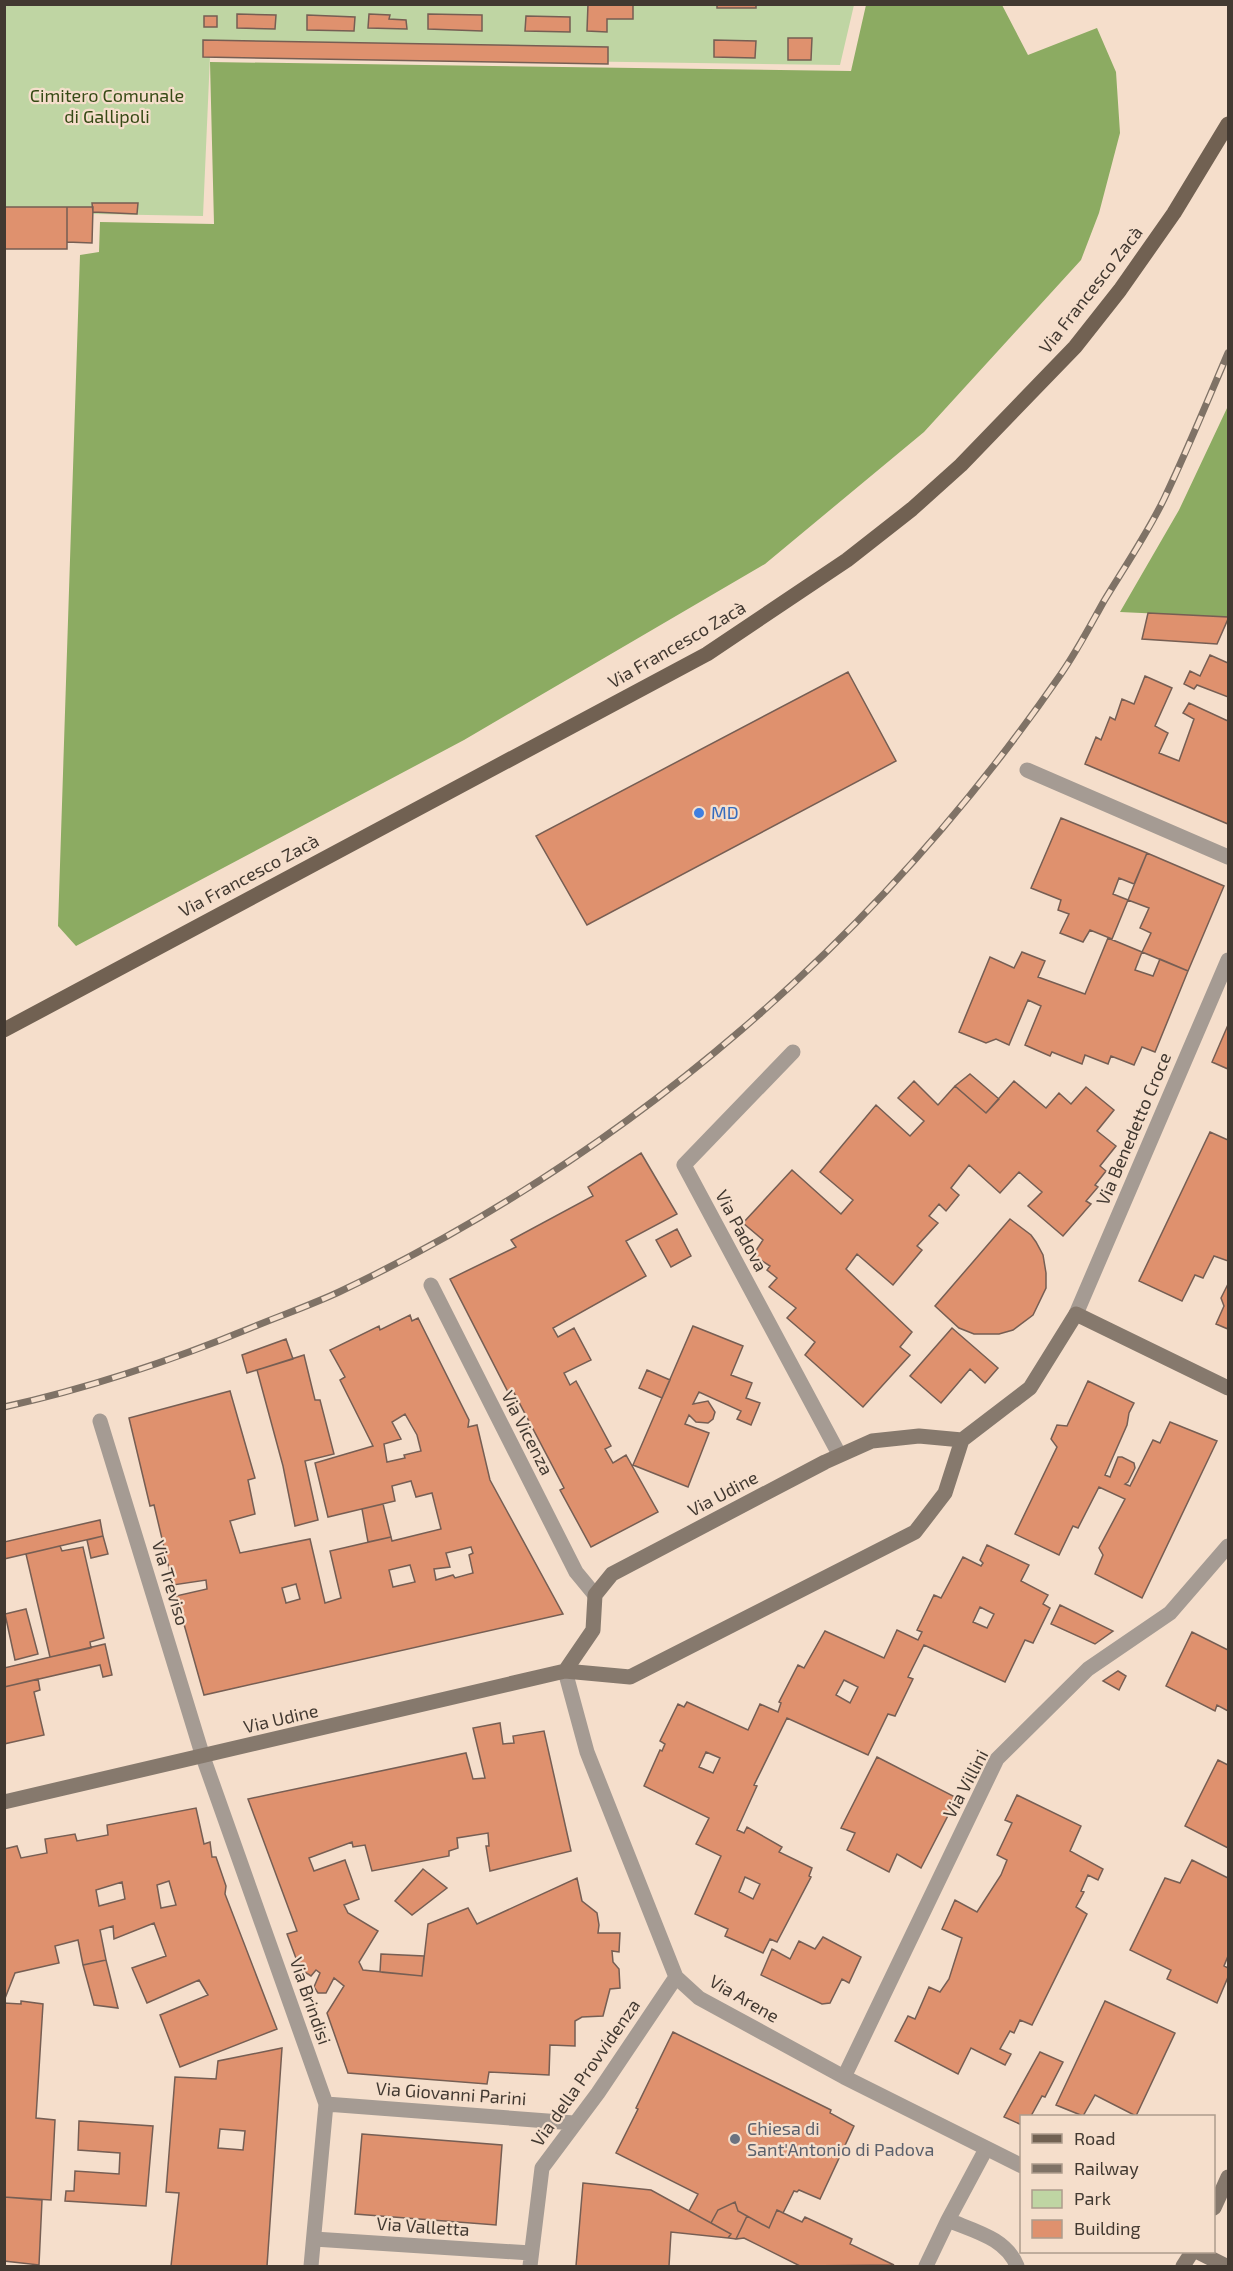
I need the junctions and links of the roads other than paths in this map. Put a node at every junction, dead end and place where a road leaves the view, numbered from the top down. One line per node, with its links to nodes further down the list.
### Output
1 (1228, 124): 5 (main road, Via Francesco Zacà)
2 (1027, 770): 3 (street)
3 (1228, 857)
4 (1228, 960): 8 (street, Via Benedetto Croce)
5 (4, 1030)
6 (793, 1052): 12 (street, Via Padova)
7 (431, 1285): 14 (street, Via Vicenza)
8 (1076, 1314): 9 (street); 11 (street)
9 (1228, 1388)
10 (100, 1421): 16 (street, Via Treviso)
11 (962, 1440): 12 (street, Via Udine); 15 (street, Via Udine)
12 (839, 1454): 14 (street, Via Udine)
13 (1228, 1546): 19 (street, Via Villini)
14 (595, 1595): 15 (street)
15 (565, 1671): 16 (street, Via Udine); 18 (street, Via Arene)
16 (203, 1757): 17 (street, Via Udine); 20 (street, Via Brindisi)
17 (4, 1802)
18 (676, 1977): 19 (street, Via Arene); 21 (street, Via della Provvidenza)
19 (844, 2077): 22 (street, Via Arene)
20 (326, 2104): 21 (street, Via Giovanni Parini); 27 (street, Via Brindisi)
21 (574, 2123): 29 (street, Via della Provvidenza)
22 (986, 2149): 23 (street, Via Arene); 26 (street)
23 (1020, 2165)
24 (1228, 2177): 25 (street)
25 (1215, 2206)
26 (948, 2220): 31 (street); 32 (street)
27 (314, 2239): 29 (street, Via Valletta); 30 (street, Via Brindisi)
28 (1200, 2253): 33 (street)
29 (530, 2260)
30 (311, 2266)
31 (926, 2266)
32 (1017, 2266)
33 (1226, 2266)

